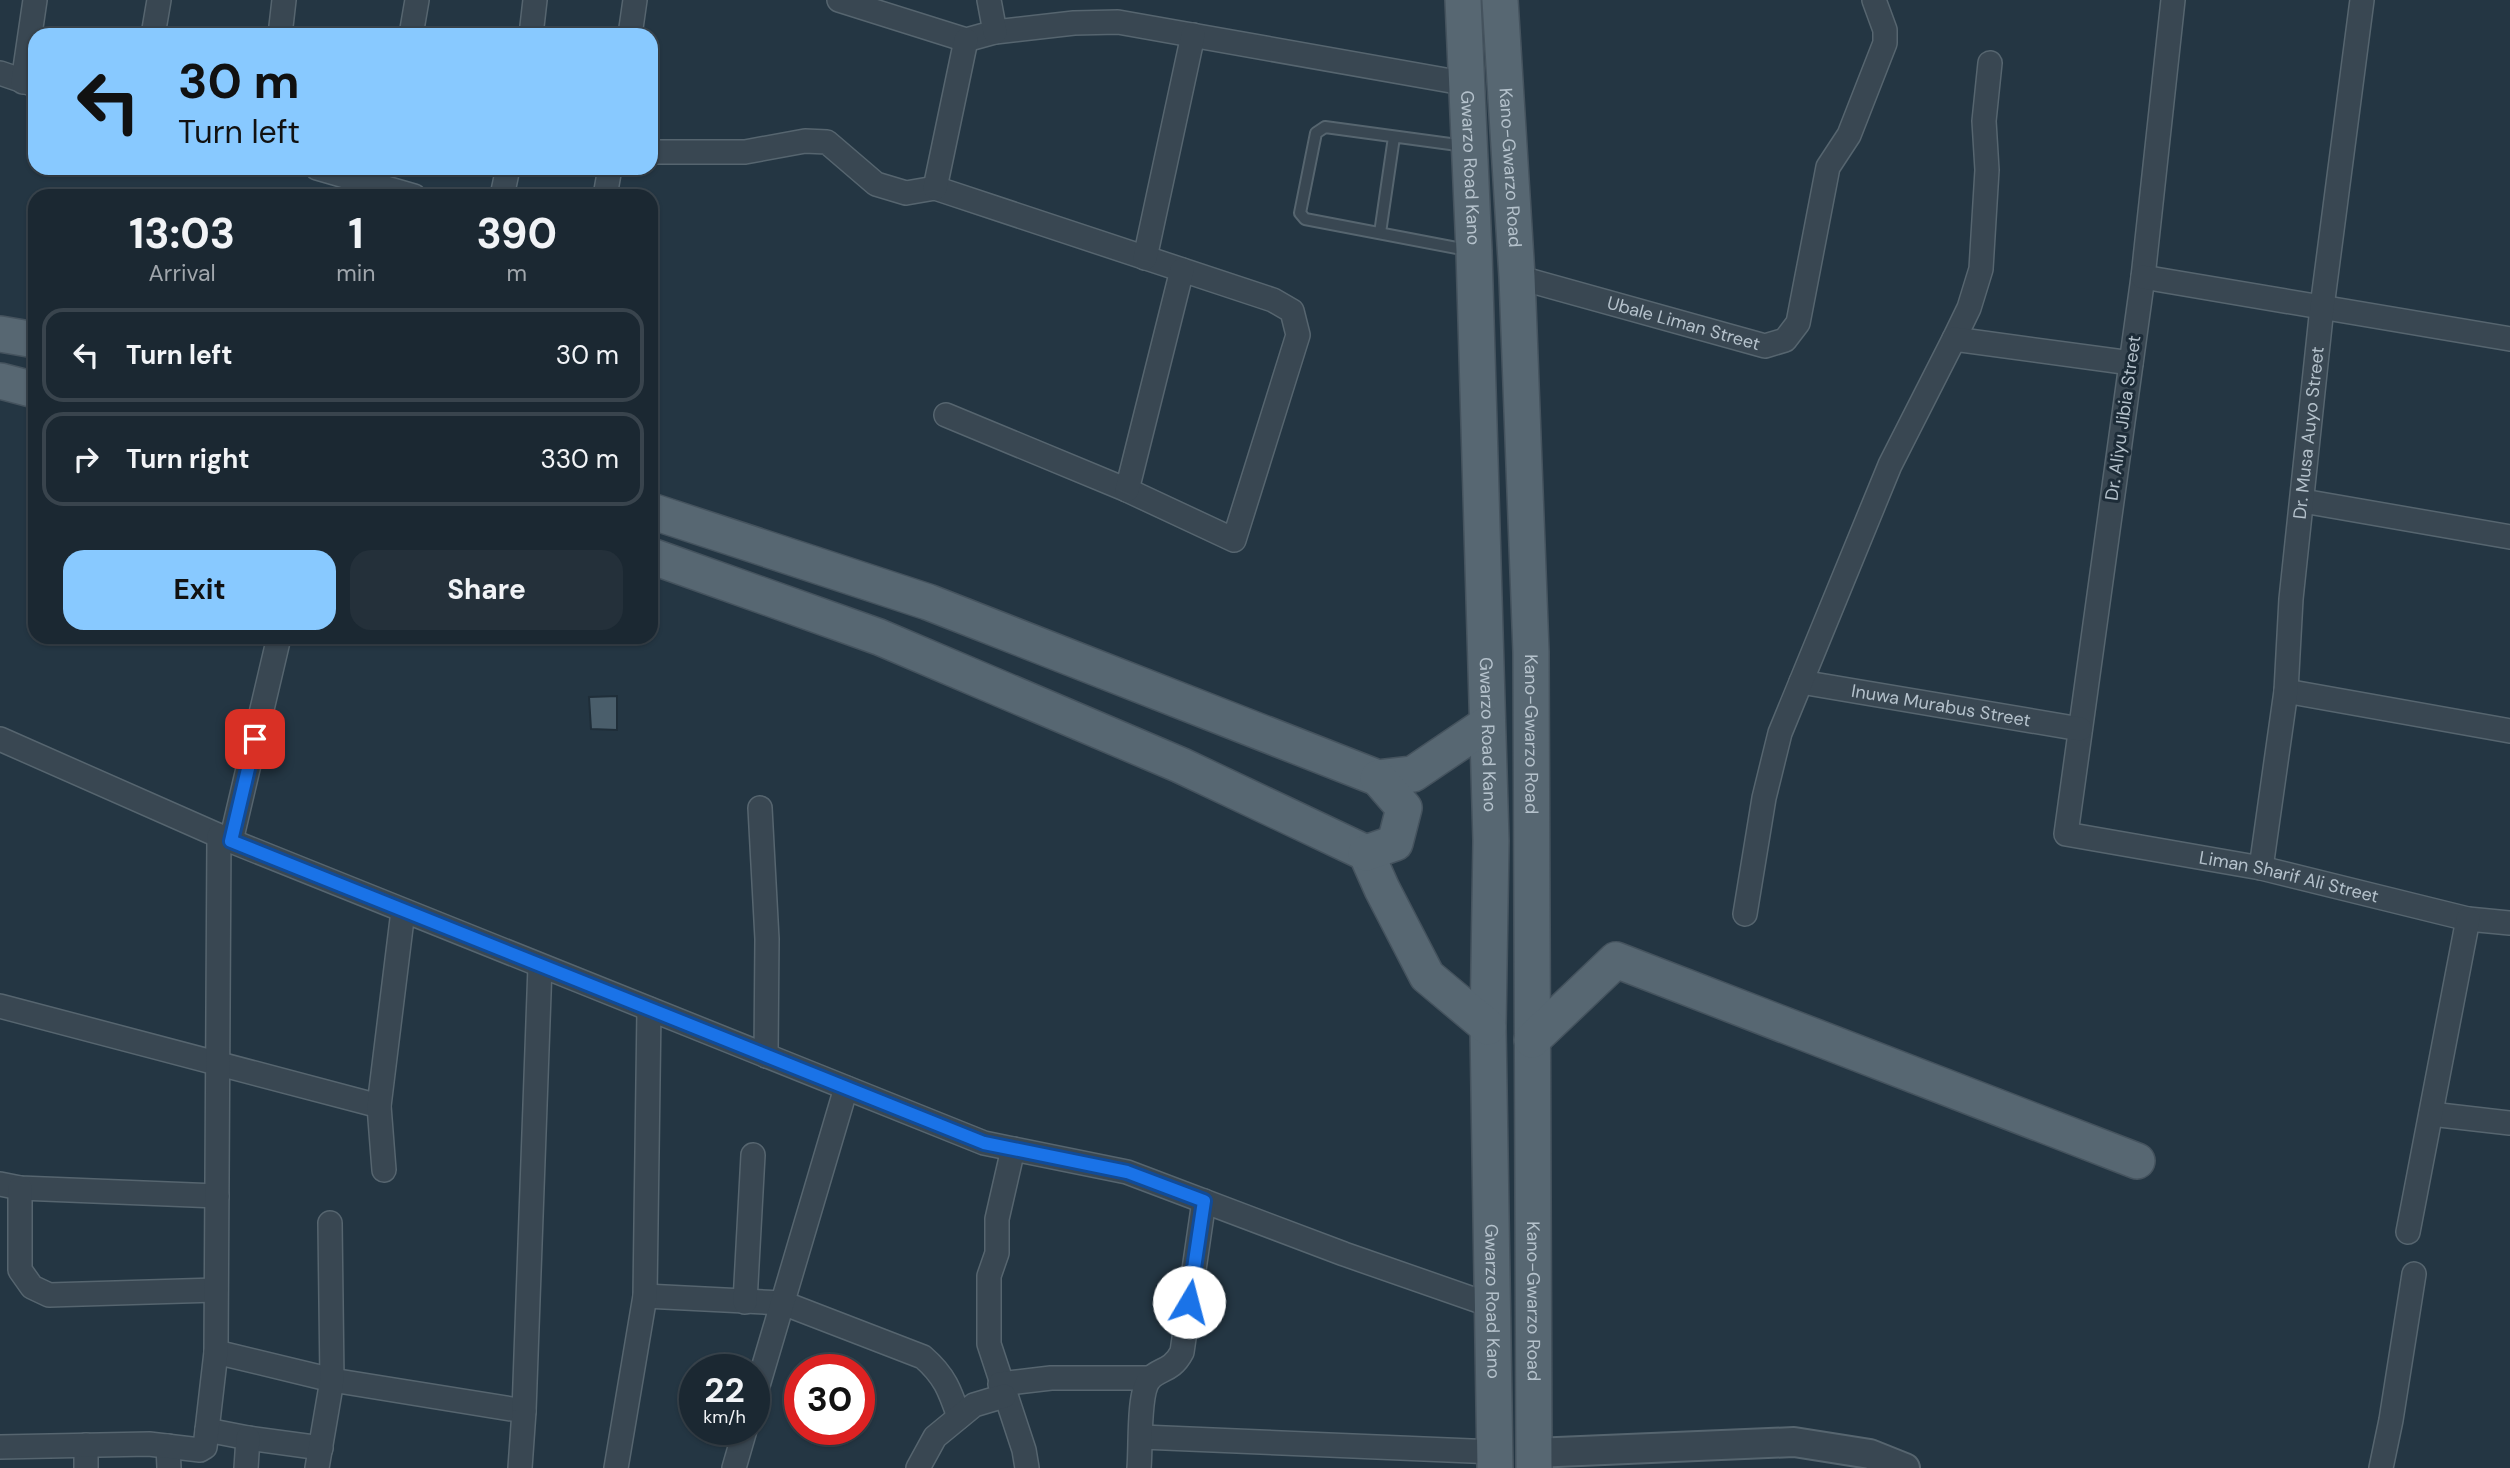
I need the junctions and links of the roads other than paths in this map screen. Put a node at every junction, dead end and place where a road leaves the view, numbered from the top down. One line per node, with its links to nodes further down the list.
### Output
1 (35, 0): 15 (street)
2 (159, 0): 16 (street)
3 (284, 0): 17 (street)
4 (417, 0): 18 (street)
5 (536, 0): 19 (street)
6 (635, 0): 20 (street)
7 (839, 0): 23 (street)
8 (989, 0): 21 (street)
9 (1463, 0): 26 (main road, Gwarzo Road Kano)
10 (1500, 0): 38 (main road, Kano-Gwarzo Road)
11 (1874, 0): 38 (street, Ubale Liman Street)
12 (2173, 0): 39 (street, Dr. Aliyu Jibia Street)
13 (2362, 0): 40 (street, Dr. Musa Auyo Street)
14 (1120, 11): 21 (street); 22 (street)
15 (33, 28)
16 (154, 28)
17 (281, 28)
18 (412, 28)
19 (532, 28)
20 (631, 28)
21 (995, 32): 23 (street)
22 (1193, 35): 26 (street); 36 (street)
23 (966, 40): 32 (street)
24 (1990, 63): 45 (street)
25 (0, 73): 27 (street)
26 (1468, 83): 29 (main road, Gwarzo Road Kano)
27 (28, 84)
28 (1394, 137): 29 (lane); 34 (lane); 34 (lane)
29 (1470, 146): 35 (main road, Gwarzo Road Kano)
30 (658, 152): 32 (street)
31 (384, 177): 33 (street)
32 (935, 188): 36 (street)
33 (403, 189)
34 (1380, 233): 35 (lane)
35 (1474, 251): 59 (main road, Gwarzo Road Kano)
36 (1145, 258): 37 (street)
37 (1182, 270): 51 (street); 51 (street)
38 (1517, 277): 77 (main road, Kano-Gwarzo Road)
39 (2143, 277): 40 (street); 47 (street, Dr. Aliyu Jibia Street)
40 (2322, 307): 46 (street); 52 (street, Dr. Musa Auyo Street)
41 (0, 324): 42 (street)
42 (28, 326)
43 (0, 334): 44 (main road)
44 (28, 339)
45 (1954, 339): 47 (street); 57 (street)
46 (2510, 340)
47 (2131, 363): 60 (street, Dr. Aliyu Jibia Street)
48 (0, 382): 49 (main road)
49 (28, 388)
50 (946, 415): 51 (street)
51 (1127, 490)
52 (2302, 501): 54 (street); 58 (street, Dr. Musa Auyo Street)
53 (658, 513): 63 (main road)
54 (2510, 537)
55 (658, 558): 67 (main road)
56 (277, 644): 66 (street)
57 (1801, 682): 60 (street, Inuwa Murabus Street); 70 (street)
58 (2286, 691): 61 (street); 68 (street, Dr. Musa Auyo Street)
59 (1487, 724): 63 (main road); 76 (main road, Gwarzo Road Kano)
60 (2080, 729): 65 (street, Dr. Aliyu Jibia Street)
61 (2510, 731)
62 (0, 739): 66 (street)
63 (1378, 778): 67 (main road)
64 (760, 808): 78 (street)
65 (2066, 834): 68 (street, Liman Sharif Ali Street)
66 (225, 839): 69 (street); 79 (street)
67 (1366, 853): 76 (main road)
68 (2262, 868): 71 (street, Liman Sharif Ali Street)
69 (403, 911): 73 (street); 81 (street)
70 (1745, 914)
71 (2468, 919): 72 (street, Liman Sharif Ali Street); 82 (street)
72 (2510, 923)
73 (540, 966): 75 (street); 104 (street)
74 (0, 1006): 79 (street)
75 (649, 1009): 78 (street); 95 (street)
76 (1488, 1027): 98 (main road, Gwarzo Road Kano)
77 (1532, 1040): 86 (main road); 115 (main road, Kano-Gwarzo Road)
78 (766, 1056): 80 (street)
79 (218, 1063): 81 (street); 89 (street)
80 (846, 1088): 84 (street); 97 (street)
81 (379, 1106): 87 (street)
82 (2431, 1114): 83 (street); 92 (street)
83 (2510, 1123)
84 (1013, 1149): 90 (street); 103 (street)
85 (753, 1155): 96 (street)
86 (2137, 1161)
87 (384, 1170)
88 (10, 1186): 89 (street); 94 (street)
89 (217, 1196): 94 (street)
90 (1204, 1201): 98 (street); 101 (street)
91 (330, 1223): 102 (street)
92 (2408, 1232)
93 (2414, 1274): 125 (street)
94 (216, 1290): 99 (street)
95 (645, 1296): 96 (street); 119 (street)
96 (745, 1301): 97 (street)
97 (783, 1303): 100 (street); 105 (street)
98 (1493, 1306): 114 (main road, Gwarzo Road Kano)
99 (216, 1352): 102 (street); 106 (street)
100 (768, 1354)
101 (1150, 1378): 103 (street); 107 (street)
102 (332, 1380): 104 (street); 113 (street)
103 (1002, 1390): 105 (street); 122 (street)
104 (524, 1411): 118 (street)
105 (959, 1417): 121 (street)
106 (207, 1430): 108 (street); 112 (street)
107 (1142, 1437): 114 (street); 123 (street)
108 (248, 1438): 113 (street); 117 (street)
109 (741, 1445): 120 (street)
110 (3, 1454): 111 (street)
111 (86, 1457): 112 (street)
112 (169, 1457)
113 (319, 1458)
114 (1495, 1460)
115 (1534, 1461): 116 (street)
116 (1869, 1461): 124 (street)
117 (246, 1468)
118 (520, 1468)
119 (616, 1468)
120 (734, 1468)
121 (918, 1468)
122 (1027, 1468)
123 (1139, 1468)
124 (1905, 1468)
125 (2381, 1468)

